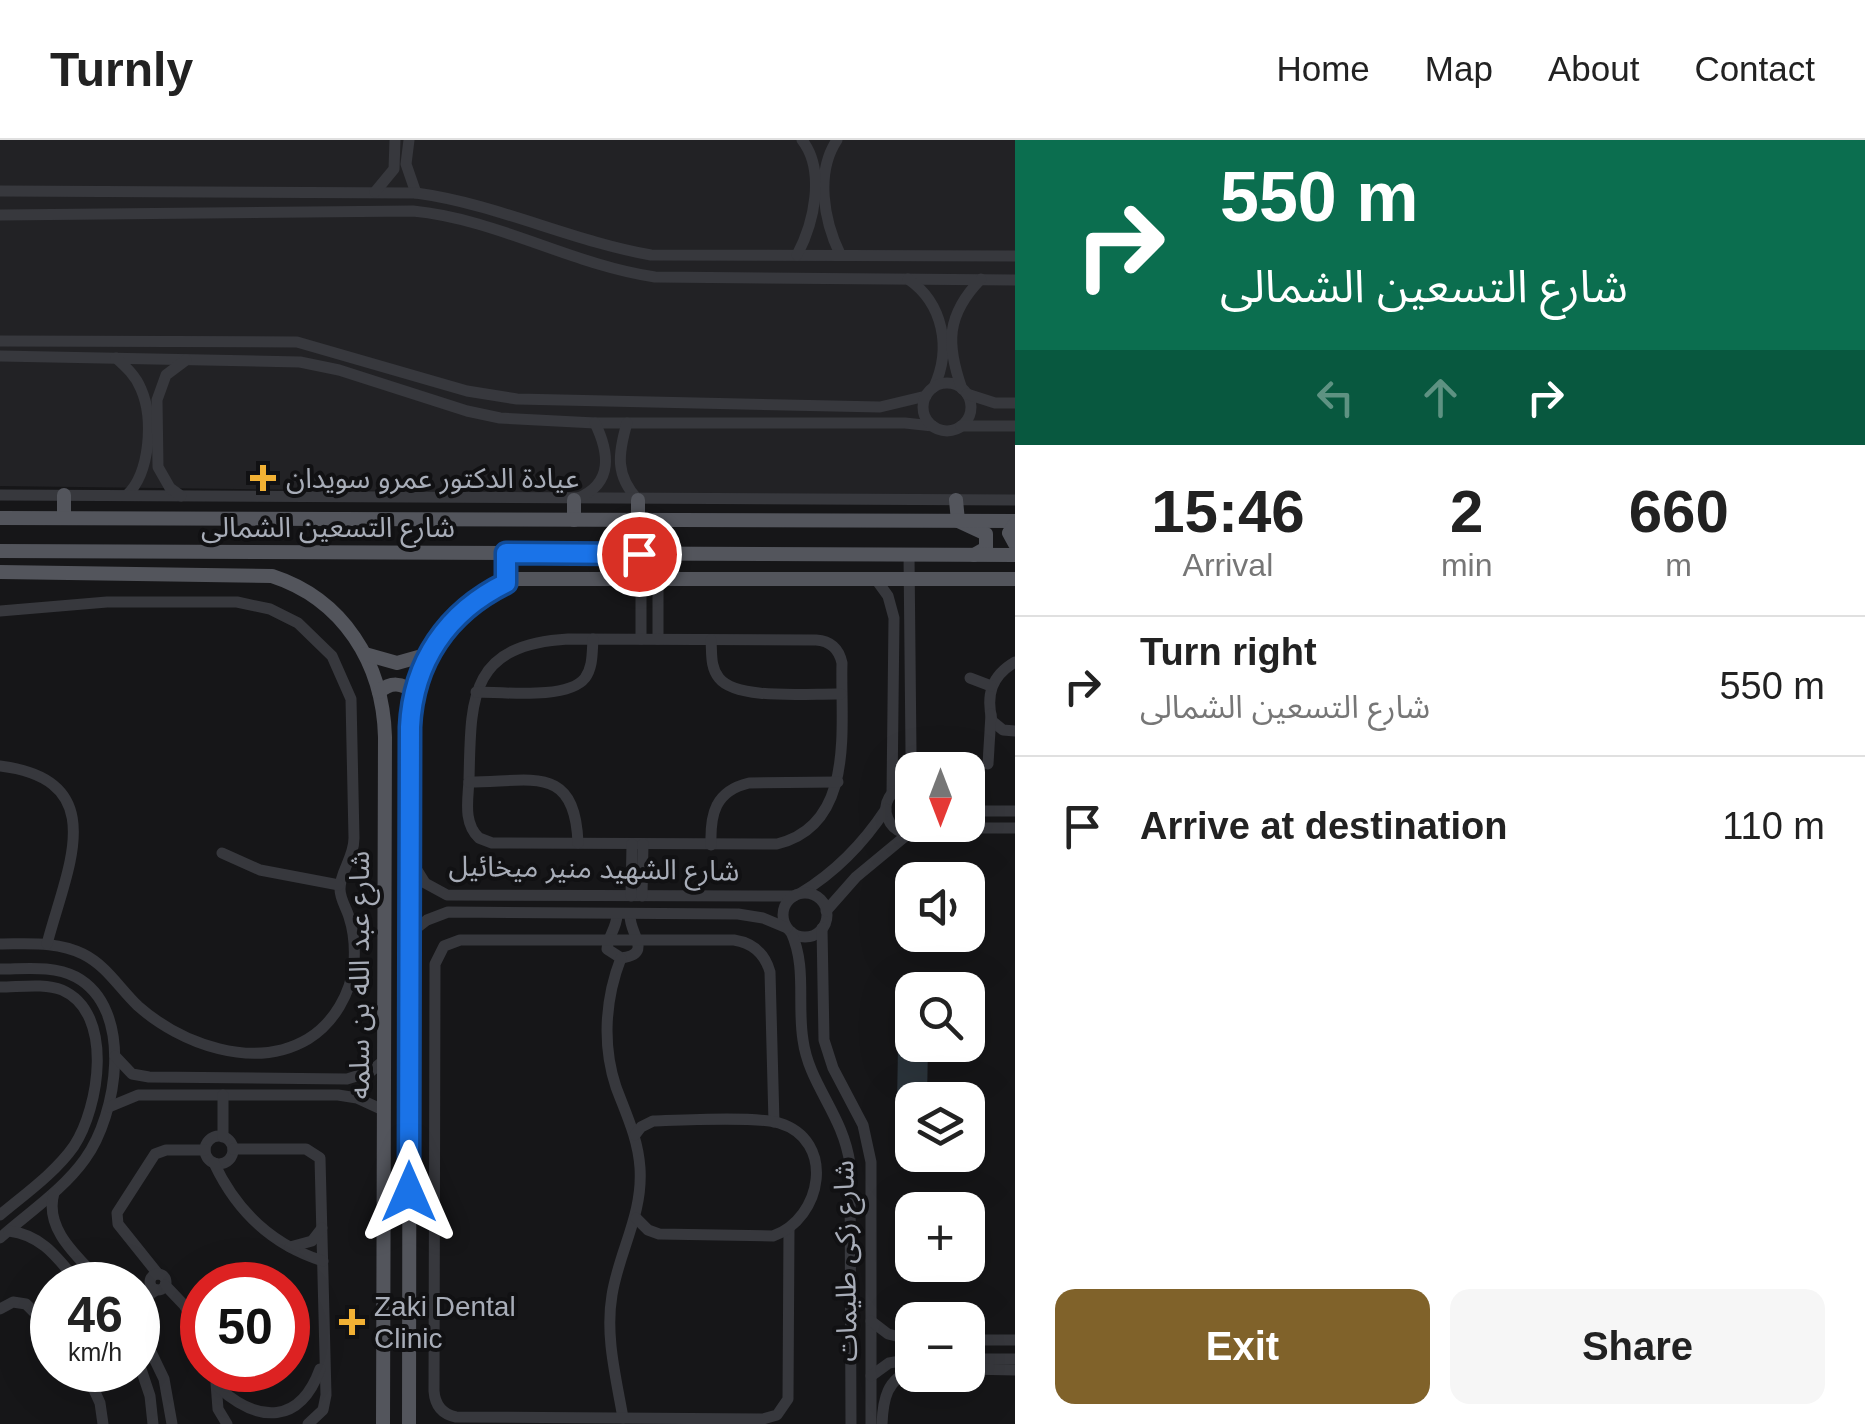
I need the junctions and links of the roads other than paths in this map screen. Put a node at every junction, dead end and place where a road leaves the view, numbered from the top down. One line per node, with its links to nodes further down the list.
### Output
1 (395, 140): 7 (street)
2 (409, 140): 8 (street)
3 (834, 141): 13 (street)
4 (806, 142): 14 (street)
5 (0, 192): 6 (street)
6 (242, 192): 7 (street); 10 (street)
7 (375, 192): 8 (street)
8 (416, 193): 9 (street)
9 (470, 202): 12 (street); 14 (street)
10 (242, 212): 11 (street); 12 (street)
11 (0, 215)
12 (464, 220): 16 (street)
13 (840, 254): 14 (street); 15 (street)
14 (796, 255)
15 (1015, 256)
16 (908, 279): 17 (street); 27 (street)
17 (981, 280): 18 (street); 28 (street)
18 (1015, 280)
19 (0, 341): 23 (street)
20 (0, 356): 21 (street)
21 (116, 358): 22 (street); 26 (street)
22 (188, 359): 24 (street); 25 (street)
23 (385, 366): 25 (street); 30 (street)
24 (163, 382): 26 (street); 38 (street)
25 (379, 383): 31 (street)
26 (138, 384): 37 (street)
27 (930, 391): 28 (street); 30 (street); 34 (street)
28 (964, 391): 29 (street); 35 (street)
29 (1015, 403)
30 (712, 404): 33 (street)
31 (595, 423): 32 (street); 43 (street)
32 (627, 423): 33 (street); 44 (street)
33 (712, 423): 34 (street)
34 (933, 426): 35 (street)
35 (961, 426): 36 (street)
36 (1015, 426)
37 (142, 478): 38 (street); 41 (street)
38 (163, 478): 42 (street)
39 (0, 496): 40 (street)
40 (64, 496): 41 (street); 48 (main road)
41 (127, 496): 42 (street)
42 (180, 496): 43 (street)
43 (574, 500): 44 (street); 49 (main road)
44 (638, 500): 45 (street); 50 (main road)
45 (956, 500): 46 (street); 51 (main road)
46 (1015, 500)
47 (0, 518): 48 (main road, شارع التسعين الشمالى)
48 (64, 518): 49 (main road, شارع التسعين الشمالى)
49 (574, 520): 50 (main road, شارع التسعين الشمالى)
50 (638, 520): 51 (main road, شارع التسعين الشمالى)
51 (958, 521): 52 (main road, شارع التسعين الشمالى); 59 (main road)
52 (1015, 522): 53 (main road)
53 (1015, 544)
54 (0, 551): 55 (main road, شارع التسعين الشمالى)
55 (77, 552): 56 (main road, شارع التسعين الشمالى); 62 (main road)
56 (272, 552): 57 (main road, شارع التسعين الشمالى); 63 (main road)
57 (506, 553): 58 (main road, شارع التسعين الشمالى); 69 (main road)
58 (909, 554): 59 (main road, شارع التسعين الشمالى); 67 (street)
59 (974, 555): 60 (main road, شارع التسعين الشمالى)
60 (1015, 555)
61 (0, 572): 62 (main road)
62 (76, 572): 63 (main road)
63 (272, 576): 75 (main road, شارع عبد الله بن سلمه)
64 (641, 577): 65 (main road); 69 (main road); 72 (street)
65 (658, 577): 66 (main road); 73 (street)
66 (876, 578): 67 (main road); 92 (street)
67 (910, 578): 68 (main road); 86 (street)
68 (1015, 578)
69 (512, 581): 76 (main road, شارع عبد الله بن سلمه)
70 (0, 611): 105 (street)
71 (593, 639): 72 (street); 81 (street); 81 (street)
72 (641, 640): 73 (street)
73 (658, 640): 74 (street)
74 (711, 640): 83 (street); 83 (street)
75 (364, 654): 76 (main road); 80 (main road, شارع عبد الله بن سلمه)
76 (428, 654): 82 (main road, شارع عبد الله بن سلمه)
77 (1015, 662): 79 (street)
78 (970, 678): 79 (street)
79 (991, 686): 84 (street)
80 (379, 692): 82 (main road); 125 (main road, شارع عبد الله بن سلمه)
81 (476, 692): 89 (street)
82 (413, 693): 104 (main road, شارع عبد الله بن سلمه)
83 (841, 694): 90 (street)
84 (990, 714): 85 (street); 87 (street)
85 (1015, 731)
86 (911, 752)
87 (988, 764)
88 (0, 766): 118 (street)
89 (469, 782): 100 (street); 100 (street)
90 (838, 782): 102 (street); 102 (street)
91 (895, 793): 92 (street)
92 (892, 794): 93 (street)
93 (886, 809): 97 (street); 107 (street)
94 (985, 811): 95 (street)
95 (1015, 811)
96 (985, 827): 98 (street)
97 (895, 828)
98 (1015, 828)
99 (898, 842): 109 (street)
100 (578, 844): 101 (street)
101 (638, 844): 102 (street); 108 (street)
102 (711, 844)
103 (222, 853): 105 (street)
104 (410, 858): 106 (street, شارع الشهيد منير ميخائيل); 114 (main road, شارع عبد الله بن سلمه)
105 (340, 884): 118 (street)
106 (447, 895): 108 (street, شارع الشهيد منير ميخائيل); 110 (street)
107 (796, 895): 108 (street, شارع الشهيد منير ميخائيل); 109 (street); 113 (street)
108 (637, 896)
109 (826, 911): 112 (street)
110 (448, 912): 111 (street, شارع الشهيد منير ميخائيل); 114 (street, شارع الشهيد منير ميخائيل)
111 (624, 915): 113 (street, شارع الشهيد منير ميخائيل); 115 (street); 116 (street)
112 (822, 928): 113 (street); 134 (street, شارع زكى طليمات)
113 (789, 930): 136 (street, شارع زكى طليمات)
114 (409, 934): 162 (main road, شارع عبد الله بن سلمه)
115 (607, 940): 116 (street); 119 (street); 181 (street)
116 (639, 940): 119 (street); 133 (street)
117 (0, 944): 118 (street)
118 (47, 944)
119 (621, 958): 135 (street)
120 (0, 969): 122 (street)
121 (0, 987): 123 (street)
122 (97, 996): 123 (street); 124 (street)
123 (84, 1009): 138 (street)
124 (114, 1055): 126 (street); 131 (street)
125 (382, 1062): 127 (street); 132 (main road, شارع عبد الله بن سلمه)
126 (136, 1076): 127 (street); 129 (street)
127 (340, 1078): 130 (street)
128 (220, 1095): 129 (street); 130 (street); 137 (street)
129 (132, 1096): 131 (street)
130 (338, 1096): 132 (street)
131 (109, 1107): 141 (street)
132 (384, 1110): 165 (main road, شارع عبد الله بن سلمه)
133 (774, 1122): 135 (street); 147 (street)
134 (865, 1130): 136 (street); 160 (street, شارع زكى طليمات)
135 (634, 1135): 145 (street)
136 (845, 1136): 189 (street, شارع زكى طليمات)
137 (219, 1137): 139 (street); 140 (street)
138 (73, 1148): 141 (street); 144 (street)
139 (233, 1149): 142 (street); 146 (street)
140 (205, 1150): 142 (street); 155 (street)
141 (86, 1158): 143 (street)
142 (214, 1163): 150 (street)
143 (54, 1191): 148 (street); 149 (street)
144 (0, 1216)
145 (636, 1218): 147 (street); 181 (street)
146 (322, 1228): 150 (street); 152 (street)
147 (789, 1228): 181 (street)
148 (4, 1234): 151 (street)
149 (62, 1237): 151 (street); 154 (street)
150 (288, 1247): 152 (street)
151 (49, 1249): 153 (street)
152 (322, 1261): 168 (street)
153 (60, 1262)
154 (84, 1262)
155 (144, 1262)
156 (160, 1285): 157 (street)
157 (180, 1302)
158 (30, 1308): 159 (street)
159 (0, 1309)
160 (871, 1321): 161 (street); 174 (street, شارع زكى طليمات)
161 (895, 1336)
162 (409, 1340): 165 (main road); 175 (main road, شارع عبد الله بن سلمه)
163 (985, 1340): 164 (street)
164 (1015, 1340)
165 (382, 1342): 173 (main road, شارع عبد الله بن سلمه)
166 (985, 1359): 167 (street)
167 (1015, 1359)
168 (323, 1360): 180 (street); 186 (street)
169 (895, 1362): 174 (street)
170 (985, 1369): 171 (street)
171 (1015, 1370)
172 (160, 1371): 184 (street)
173 (382, 1376): 175 (main road); 187 (main road, شارع عبد الله بن سلمه)
174 (871, 1376): 190 (street, شارع زكى طليمات)
175 (409, 1380): 188 (main road, شارع عبد الله بن سلمه)
176 (895, 1381): 191 (street)
177 (95, 1392): 182 (street)
178 (149, 1392): 183 (street)
179 (218, 1392): 185 (street)
180 (223, 1392)
181 (622, 1418)
182 (103, 1424)
183 (153, 1424)
184 (172, 1424)
185 (227, 1424)
186 (308, 1424)
187 (382, 1424)
188 (409, 1424)
189 (851, 1424)
190 (871, 1424)
191 (882, 1424)

